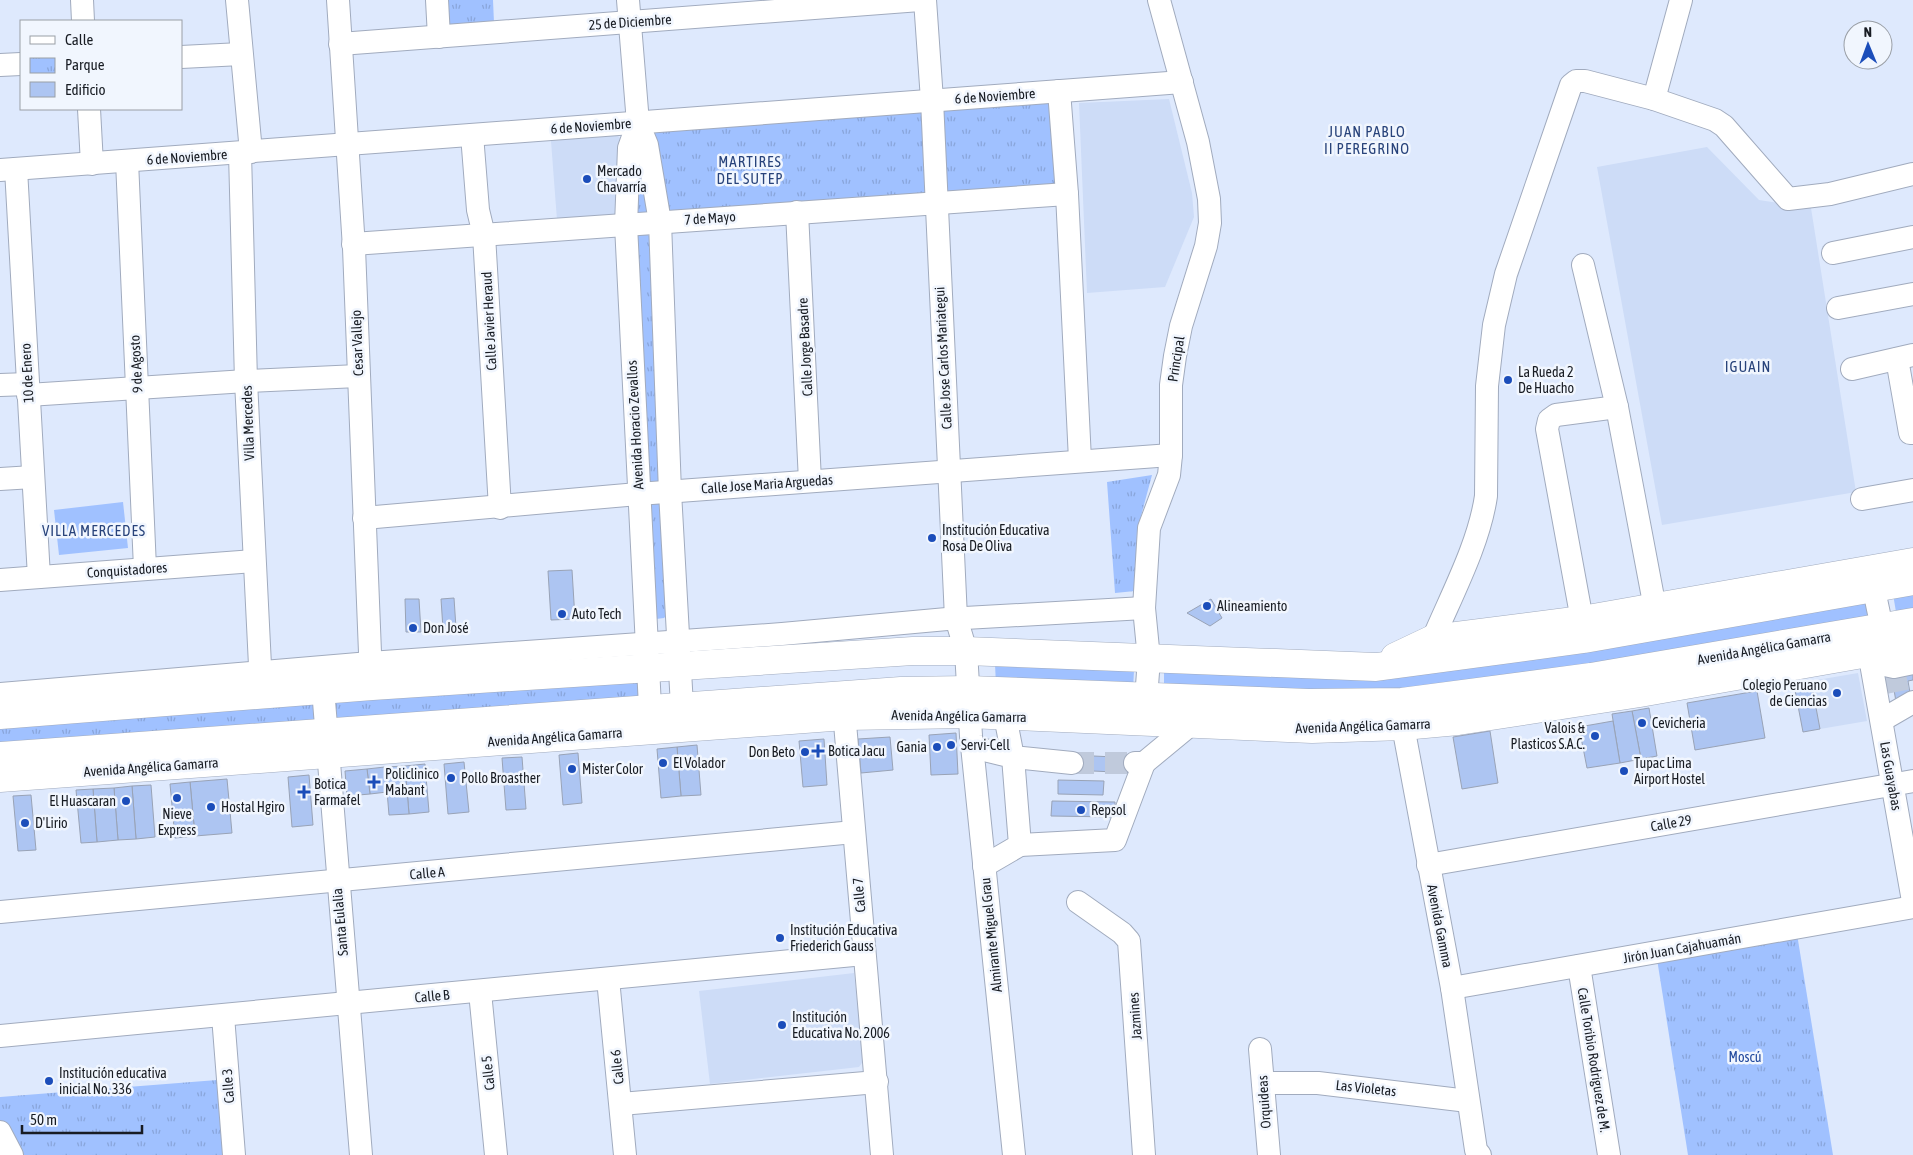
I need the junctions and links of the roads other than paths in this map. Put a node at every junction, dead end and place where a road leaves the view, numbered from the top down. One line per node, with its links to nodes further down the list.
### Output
1 (82, 0): 11 (street)
2 (238, 0): 15 (street, Villa Mercedes)
3 (338, 0): 14 (street, Cesar Vallejo)
4 (437, 0): 13 (street)
5 (628, 0): 12 (street, Avenida Horacio Zevallos)
6 (920, 0): 10 (street, 25 de Diciembre)
7 (925, 0): 22 (street, Calle Jose Carlos Mariategui)
8 (1159, 0): 19 (street, Principal)
9 (1681, 0): 21 (street)
10 (727, 7): 12 (street, 25 de Diciembre)
11 (83, 20)
12 (629, 22): 13 (street, 25 de Diciembre); 24 (street, Avenida Horacio Zevallos)
13 (439, 37): 14 (street, 25 de Diciembre)
14 (340, 44): 26 (street, Cesar Vallejo)
15 (241, 54): 16 (street); 27 (street, Villa Mercedes)
16 (182, 57)
17 (20, 64): 18 (street)
18 (0, 65)
19 (1182, 82): 20 (street, 6 de Noviembre); 53 (street, Principal)
20 (1059, 91): 22 (street, 6 de Noviembre); 32 (street)
21 (1654, 99): 31 (street); 77 (street)
22 (932, 100): 24 (street, 6 de Noviembre); 33 (street, Calle Jose Carlos Mariategui)
23 (88, 110): 29 (street)
24 (638, 122): 25 (street, 6 de Noviembre); 35 (street, Avenida Horacio Zevallos); 36 (street, Avenida Horacio Zevallos)
25 (472, 135): 26 (street, 6 de Noviembre); 37 (street, Calle Javier Heraud)
26 (347, 144): 27 (street, 6 de Noviembre); 39 (street, Cesar Vallejo)
27 (245, 152): 28 (street, 6 de Noviembre); 47 (street, Villa Mercedes)
28 (127, 161): 29 (street, 6 de Noviembre); 49 (street, 9 de Agosto)
29 (92, 164): 30 (street, 6 de Noviembre)
30 (8, 170): 50 (street, 10 de Enero)
31 (1913, 174)
32 (1067, 194): 33 (street, 7 de Mayo); 54 (street)
33 (936, 204): 34 (street, 7 de Mayo); 55 (street, Calle Jose Carlos Mariategui)
34 (797, 212): 35 (street, 7 de Mayo); 58 (street, Calle Jorge Basadre)
35 (660, 222): 36 (street, 7 de Mayo); 60 (street, Avenida Horacio Zevallos)
36 (626, 225): 37 (street, 7 de Mayo); 61 (street, Avenida Horacio Zevallos)
37 (484, 234): 39 (street, 7 de Mayo); 63 (street, Calle Javier Heraud)
38 (1913, 237): 40 (street)
39 (353, 244): 46 (street, Cesar Vallejo)
40 (1833, 252)
41 (1583, 265): 51 (street)
42 (1913, 294): 43 (street)
43 (1838, 308)
44 (1905, 357): 45 (street); 52 (street)
45 (1852, 369)
46 (358, 376): 47 (street); 64 (street, Cesar Vallejo)
47 (246, 380): 49 (street); 65 (street, Villa Mercedes)
48 (0, 385): 50 (street)
49 (138, 388): 50 (street); 67 (street, 9 de Agosto)
50 (28, 389): 56 (street, 10 de Enero)
51 (1617, 407): 73 (street); 75 (street)
52 (1913, 433)
53 (1171, 455): 54 (street, Calle Jose Maria Arguedas); 72 (street, Principal)
54 (1080, 460): 55 (street, Calle Jose Maria Arguedas)
55 (948, 470): 58 (street, Calle Jose Maria Arguedas); 74 (street, Calle Jose Carlos Mariategui)
56 (33, 477): 57 (street); 68 (street, 10 de Enero)
57 (0, 479)
58 (810, 481): 60 (street, Calle Jose Maria Arguedas)
59 (1913, 490): 62 (street)
60 (670, 492): 61 (street, Calle Jose Maria Arguedas); 79 (street, Avenida Horacio Zevallos)
61 (638, 494): 63 (street, Calle Jose Maria Arguedas); 81 (street, Avenida Horacio Zevallos)
62 (1862, 499)
63 (500, 508): 64 (street, Calle Jose Maria Arguedas)
64 (364, 518): 84 (street, Cesar Vallejo)
65 (254, 560): 67 (street, Conquistadores); 85 (street, Villa Mercedes)
66 (1913, 562): 69 (main road)
67 (145, 568): 68 (street, Conquistadores)
68 (39, 576): 70 (street, Conquistadores)
69 (1872, 579): 71 (main road); 73 (main road); 80 (street, Las Guayabas)
70 (0, 580)
71 (1913, 581)
72 (1144, 608): 74 (street); 82 (street, Principal)
73 (1656, 617): 75 (main road); 83 (main road)
74 (956, 618): 78 (street, Calle Jose Carlos Mariategui); 79 (street)
75 (1582, 620): 77 (main road)
76 (1913, 622): 80 (main road, Avenida Angélica Gamarra)
77 (1433, 639): 83 (main road)
78 (966, 651): 79 (main road); 82 (main road); 88 (street, Calle Jose Carlos Mariategui)
79 (679, 653): 81 (main road); 95 (street, Avenida Horacio Zevallos)
80 (1891, 654): 92 (main road, Avenida Angélica Gamarra); 97 (street, Las Guayabas)
81 (647, 655): 84 (main road); 96 (street, Avenida Horacio Zevallos)
82 (1149, 659): 83 (main road); 91 (street, Principal)
83 (1376, 667)
84 (371, 674): 85 (street); 86 (main road)
85 (261, 683): 86 (main road); 87 (street); 93 (main road)
86 (322, 690): 99 (street, Santa Eulalia)
87 (0, 694)
88 (969, 702): 90 (main road, Avenida Angélica Gamarra); 91 (main road, Avenida Angélica Gamarra); 94 (main road, Avenida Angélica Gamarra); 100 (street, Almirante Miguel Grau)
89 (1905, 703): 97 (street)
90 (844, 705): 95 (main road, Avenida Angélica Gamarra); 106 (street, Calle 7)
91 (1145, 710): 92 (main road, Avenida Angélica Gamarra); 94 (main road, Avenida Angélica Gamarra); 98 (main road, Avenida Angélica Gamarra)
92 (1403, 714): 98 (main road, Avenida Angélica Gamarra); 109 (street, Avenida Gamma)
93 (0, 715)
94 (1005, 716): 102 (street)
95 (683, 717): 96 (main road, Avenida Angélica Gamarra)
96 (651, 719): 99 (main road, Avenida Angélica Gamarra)
97 (1882, 720): 105 (street, Las Guayabas)
98 (1190, 725): 107 (street)
99 (326, 743): 101 (main road, Avenida Angélica Gamarra); 104 (main road, Avenida Angélica Gamarra); 110 (street, Santa Eulalia)
100 (972, 746): 102 (street); 108 (street, Almirante Miguel Grau)
101 (0, 756)
102 (1013, 757): 103 (street); 107 (street)
103 (1072, 763)
104 (0, 778)
105 (1903, 783): 109 (street, Calle 29); 111 (street, Las Guayabas)
106 (854, 832): 110 (street, Calle A); 115 (street, Calle 7)
107 (1020, 845): 108 (street)
108 (984, 866): 136 (street, Almirante Miguel Grau)
109 (1428, 866): 118 (street, Avenida Gamma)
110 (337, 881): 114 (street, Calle A); 120 (street, Santa Eulalia)
111 (1913, 901)
112 (1078, 902): 137 (street, Jazmines)
113 (1913, 907): 116 (street, Jirón Juan Cajahuamán)
114 (0, 912)
115 (864, 954): 117 (street, Calle B); 124 (street, Calle 7)
116 (1580, 966): 118 (street, Jirón Juan Cajahuamán); 139 (street, Calle Toribio Rodriguez de M.)
117 (608, 979): 119 (street, Calle B); 127 (street, Calle 6)
118 (1452, 988): 126 (street, Avenida Gamma)
119 (480, 992): 120 (street, Calle B); 133 (street, Calle 5)
120 (348, 1004): 121 (street, Calle B); 132 (street, Santa Eulalia)
121 (223, 1016): 122 (street, Calle B); 131 (street, Calle 3)
122 (0, 1036)
123 (1260, 1049): 125 (street, Orquideas)
124 (877, 1082): 127 (street); 135 (street, Calle 7)
125 (1263, 1083): 126 (street, Las Violetas); 138 (street, Orquideas)
126 (1468, 1101): 129 (street, Avenida Gamma)
127 (620, 1104): 134 (street, Calle 6)
128 (0, 1132): 130 (street)
129 (1478, 1152)
130 (12, 1155)
131 (234, 1155)
132 (361, 1155)
133 (496, 1155)
134 (625, 1155)
135 (882, 1155)
136 (1014, 1155)
137 (1144, 1155)
138 (1268, 1155)
139 (1609, 1155)

